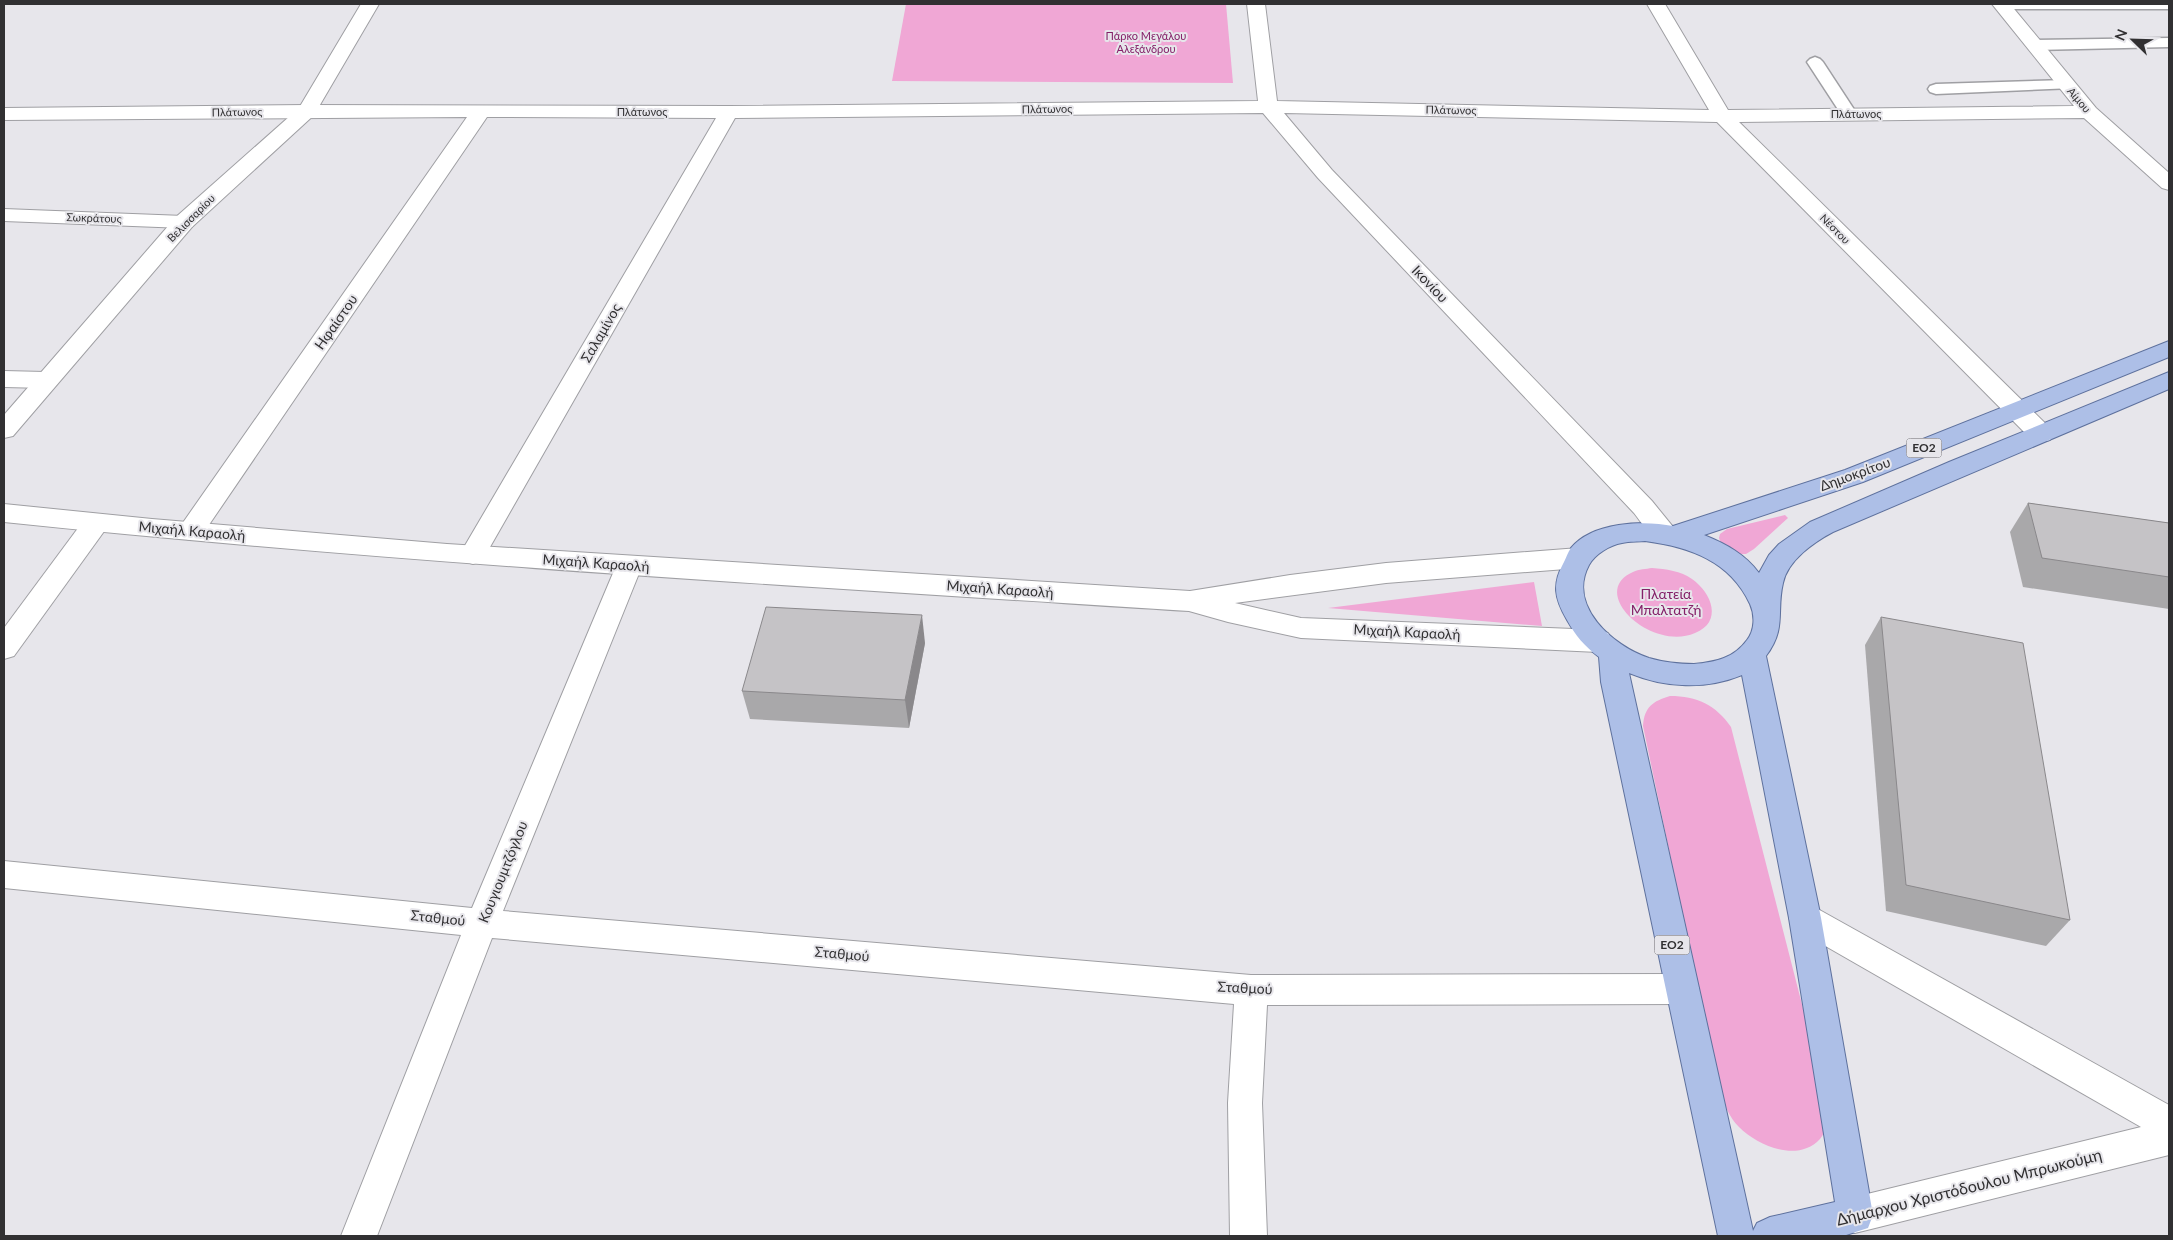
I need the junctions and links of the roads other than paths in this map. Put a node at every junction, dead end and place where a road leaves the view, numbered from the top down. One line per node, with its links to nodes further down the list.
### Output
1 (370, 4): 12 (street, Βελισσαρίου)
2 (1256, 4): 11 (street)
3 (1656, 4): 18 (street, Νέστου)
4 (2002, 4): 5 (lane); 7 (street, Αίμου)
5 (2169, 5)
6 (2169, 42): 7 (lane)
7 (2035, 45): 9 (street, Αίμου)
8 (1815, 62): 17 (lane)
9 (2067, 85): 10 (lane); 15 (street, Αίμου)
10 (1936, 89)
11 (1268, 107): 14 (street, Πλάτωνος); 18 (street, Πλάτωνος); 32 (street, Ικονίου)
12 (307, 111): 13 (street, Πλάτωνος); 16 (street, Πλάτωνος); 21 (street, Βελισσαρίου)
13 (481, 112): 14 (street, Πλάτωνος); 31 (street, Ηφαίστου)
14 (729, 112): 33 (street, Σαλαμίνος)
15 (2089, 112): 17 (street, Πλάτωνος); 19 (street, Αίμου)
16 (4, 114)
17 (1849, 114): 18 (street, Πλάτωνος)
18 (1722, 116): 26 (street, Νέστου)
19 (2169, 184)
20 (4, 215): 21 (street, Σωκράτους)
21 (184, 222): 24 (street, Βελισσαρίου)
22 (2169, 348): 26 (main road, Δημοκρίτου / ΕΟ2)
23 (4, 379): 24 (street)
24 (45, 380): 27 (street, Βελισσαρίου)
25 (2169, 380): 28 (main road, ΕΟ2)
26 (2017, 410): 28 (street, Νέστου); 32 (main road, Δημοκρίτου / ΕΟ2)
27 (4, 430)
28 (2040, 434): 37 (main road, ΕΟ2)
29 (4, 513): 30 (street, Μιχαήλ Καραολή)
30 (96, 523): 31 (street, Μιχαήλ Καραολή); 39 (street)
31 (191, 531): 33 (street, Μιχαήλ Καραολή)
32 (1670, 534): 34 (main road, ΕΟ2); 37 (main road, ΕΟ2)
33 (473, 554): 35 (street, Μιχαήλ Καραολή)
34 (1579, 558): 36 (street, Μιχαήλ Καραολή); 38 (main road, ΕΟ2)
35 (629, 566): 36 (street, Μιχαήλ Καραολή); 43 (street, Κουγιουμτζόγλου)
36 (1189, 601): 38 (street, Μιχαήλ Καραολή)
37 (1766, 609): 40 (main road, ΕΟ2)
38 (1605, 647): 40 (main road, ΕΟ2); 45 (main road, ΕΟ2)
39 (4, 648)
40 (1752, 654): 42 (main road)
41 (4, 874): 43 (street, Σταθμού)
42 (1805, 918): 46 (street); 48 (main road)
43 (482, 923): 44 (street, Σταθμού); 50 (street, Κουγιουμτζόγλου)
44 (1251, 990): 45 (street, Σταθμού); 51 (street)
45 (1682, 990): 52 (main road, ΕΟ2)
46 (2169, 1124)
47 (2169, 1138): 48 (street, Δήμαρχου Χριστόδουλου Μπρωκούμη)
48 (1855, 1215): 49 (main road, Δήμαρχου Χριστόδουλου Μπρωκούμη)
49 (1818, 1231): 53 (main road, Δήμαρχου Χριστόδουλου Μπρωκούμη)
50 (359, 1236)
51 (1248, 1236)
52 (1736, 1236)
53 (1770, 1236)

